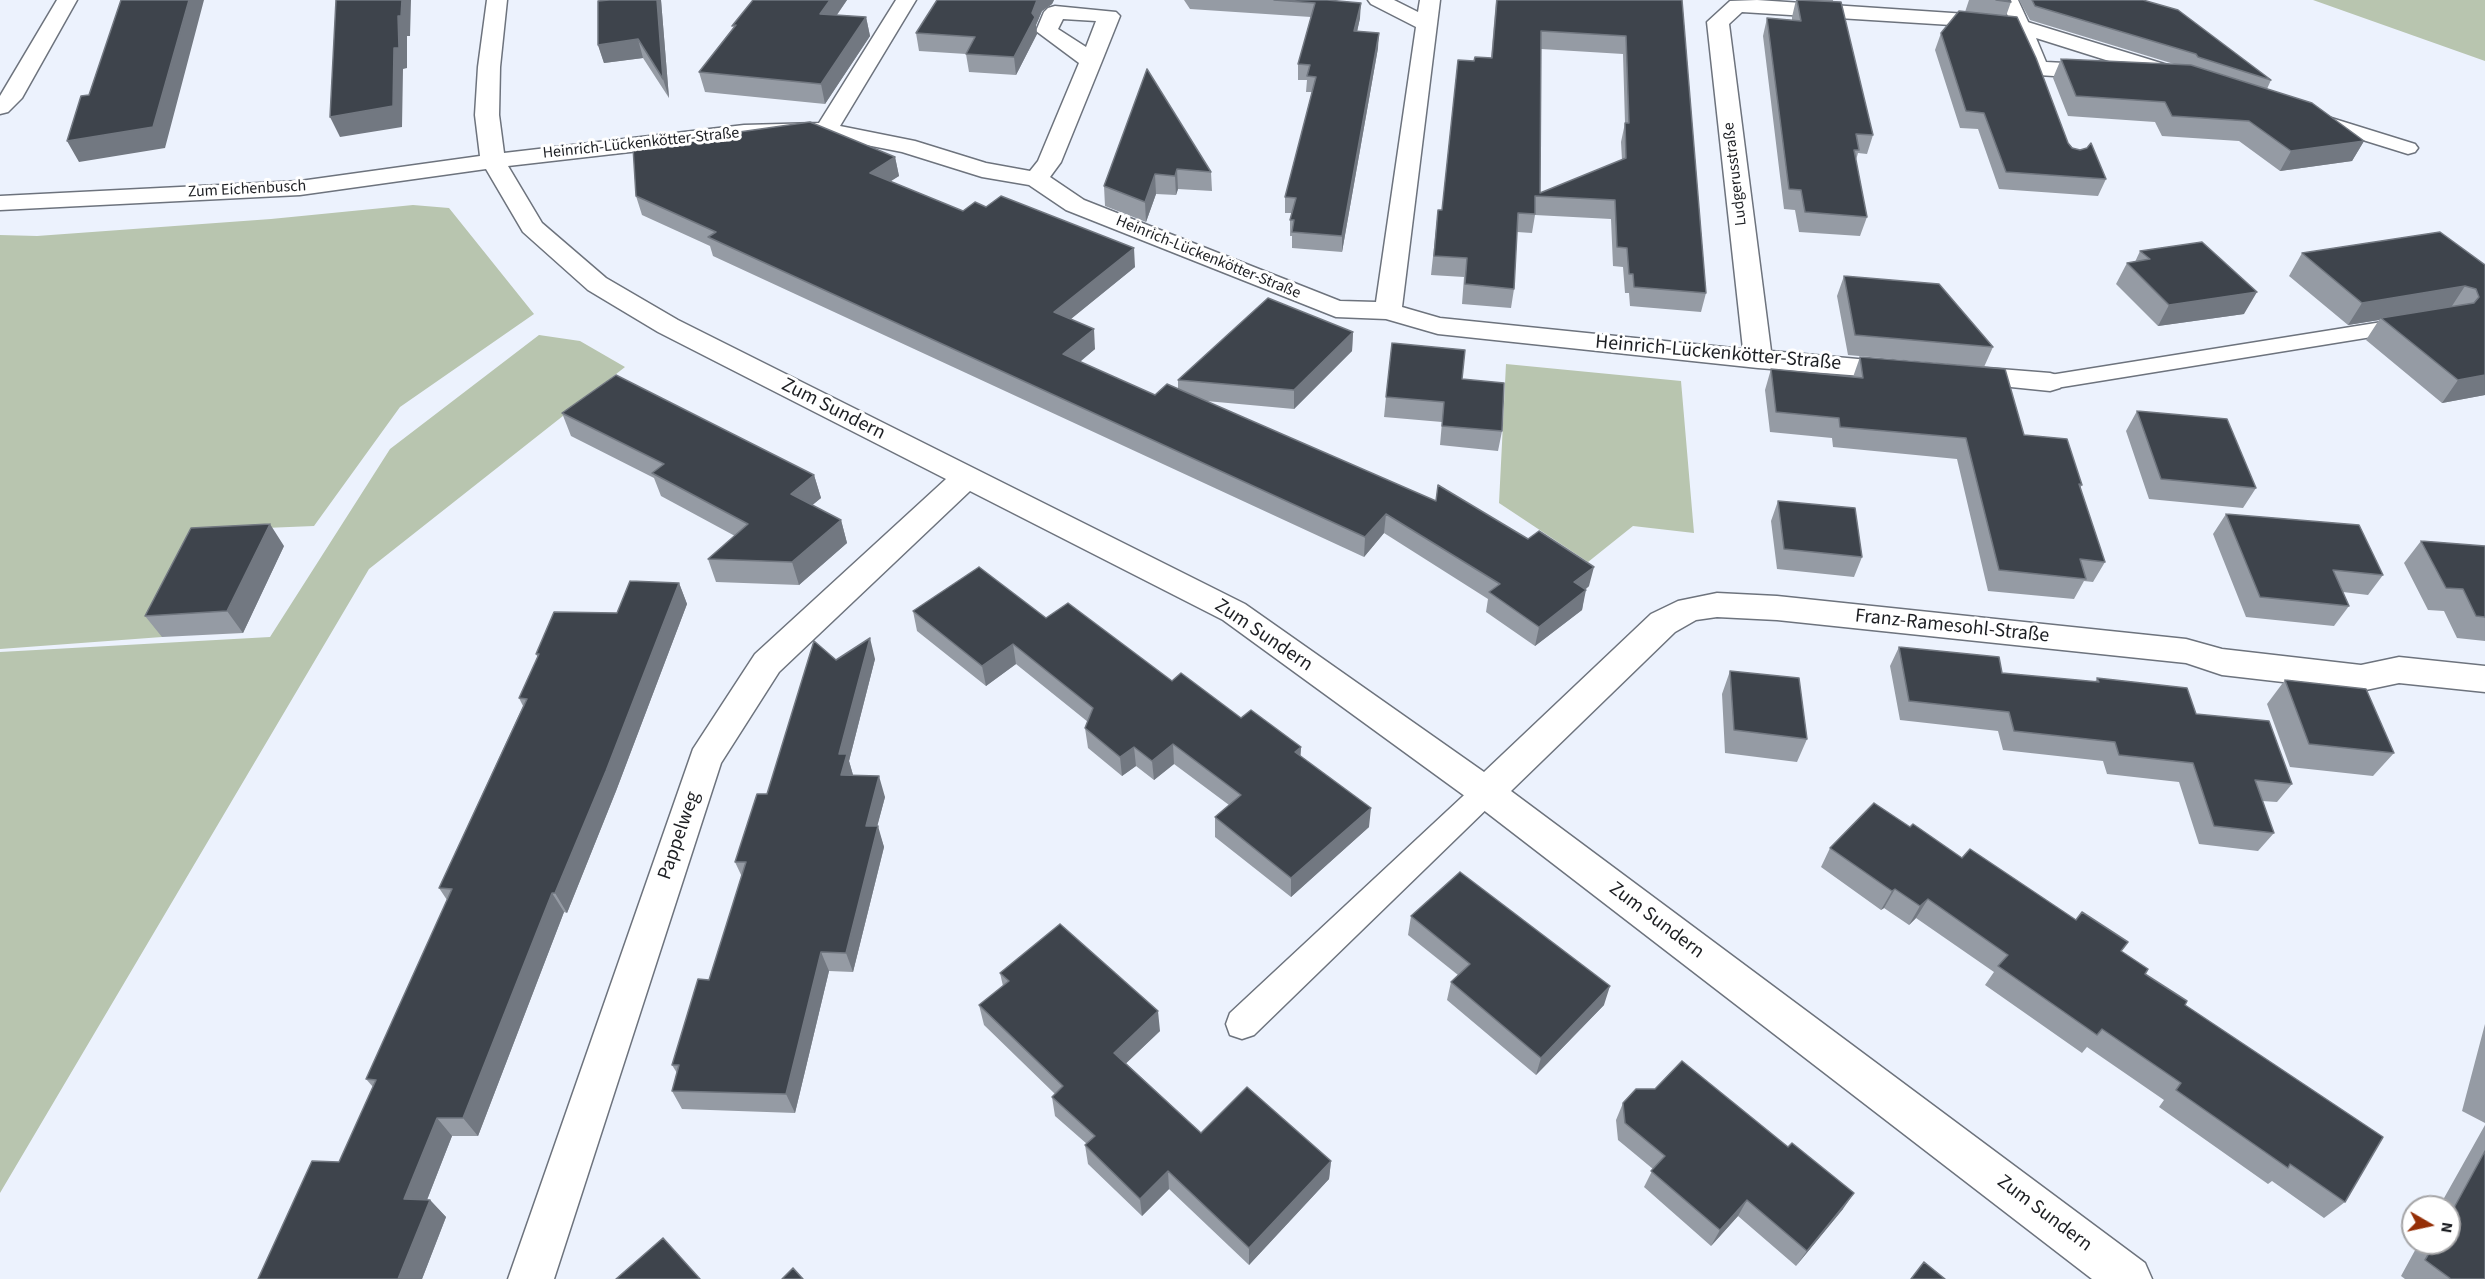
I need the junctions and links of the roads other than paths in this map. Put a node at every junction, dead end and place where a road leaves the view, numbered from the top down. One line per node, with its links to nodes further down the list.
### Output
1 (67, 0): 11 (street)
2 (497, 0): 15 (street, Zum Sundern)
3 (906, 0): 13 (street)
4 (1378, 0): 8 (street)
5 (1430, 0): 8 (street)
6 (2009, 0): 9 (lane)
7 (1734, 3): 9 (street); 20 (street, Ludgerusstraße)
8 (1426, 24): 18 (street)
9 (2021, 26): 9 (street)
10 (1090, 61): 16 (street)
11 (0, 108)
12 (2294, 112): 14 (lane)
13 (826, 130): 15 (street, Heinrich-Lückenkötter-Straße); 16 (street, Heinrich-Lückenkötter-Straße)
14 (2408, 148)
15 (493, 160): 17 (street, Zum Eichenbusch); 22 (street, Zum Sundern)
16 (1036, 179): 18 (street, Heinrich-Lückenkötter-Straße)
17 (0, 203)
18 (1388, 311): 20 (street, Heinrich-Lückenkötter-Straße)
19 (2426, 322): 21 (lane)
20 (1758, 359): 21 (street, Heinrich-Lückenkötter-Straße)
21 (2050, 382)
22 (966, 478): 24 (street, Zum Sundern); 26 (street, Pappelweg)
23 (2485, 679): 24 (street, Franz-Ramesohl-Straße)
24 (1486, 792): 25 (lane); 27 (street, Zum Sundern)
25 (1242, 1024)
26 (531, 1279)
27 (2129, 1279)

